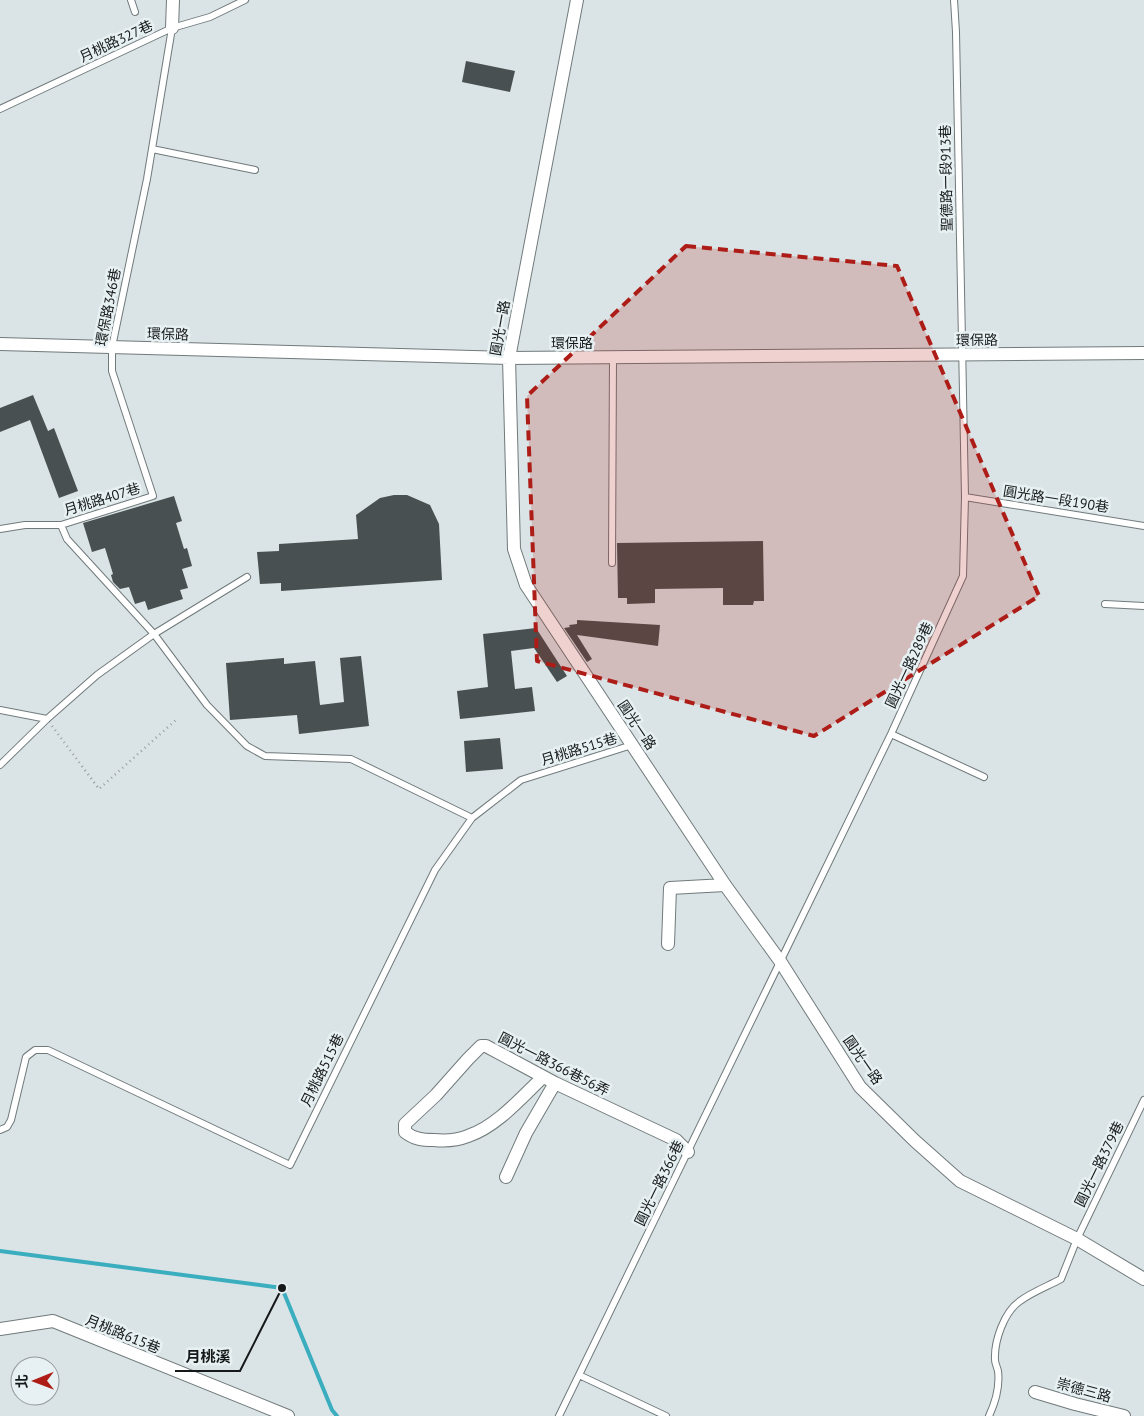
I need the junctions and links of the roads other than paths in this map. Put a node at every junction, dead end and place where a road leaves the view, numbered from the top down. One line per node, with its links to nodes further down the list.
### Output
1 (131, 0): 6 (lane)
2 (173, 0): 7 (street)
3 (245, 0): 7 (lane, 月桃路327巷)
4 (577, 0): 15 (street, 圓光一路)
5 (954, 0): 14 (lane, 聖德路一段913巷)
6 (135, 12)
7 (172, 28): 8 (lane, 月桃路327巷); 9 (lane, 環保路346巷)
8 (0, 109)
9 (152, 149): 10 (lane); 12 (lane, 環保路346巷)
10 (255, 170)
11 (0, 344): 12 (street, 環保路)
12 (112, 347): 15 (street, 環保路); 17 (lane, 環保路346巷)
13 (1144, 353): 14 (street, 環保路)
14 (962, 355): 16 (street, 環保路); 18 (lane, 圓光一路289巷)
15 (509, 358): 16 (street, 環保路); 30 (street, 圓光一路)
16 (612, 358): 22 (lane)
17 (153, 496): 19 (lane, 月桃路407巷)
18 (965, 497): 20 (lane, 圓光路一段190巷); 29 (lane, 圓光一路289巷)
19 (61, 525): 21 (lane, 月桃路407巷); 26 (lane)
20 (1144, 526)
21 (0, 529)
22 (612, 563)
23 (247, 577): 26 (lane)
24 (1105, 604): 25 (lane)
25 (1144, 606)
26 (154, 634): 28 (lane); 33 (lane)
27 (0, 710): 28 (lane)
28 (46, 720): 31 (lane)
29 (891, 734): 32 (lane); 36 (lane, 圓光一路289巷)
30 (632, 745): 33 (lane, 月桃路515巷); 34 (street, 圓光一路)
31 (0, 765)
32 (984, 777)
33 (472, 818): 40 (lane, 月桃路515巷)
34 (725, 885): 35 (street); 36 (street, 圓光一路)
35 (668, 944)
36 (780, 961): 41 (lane, 圓光一路366巷); 43 (street, 圓光一路)
37 (543, 1077): 37 (street, 圓光一路366巷56弄); 38 (street, 圓光一路366巷56弄)
38 (555, 1083): 41 (street, 圓光一路366巷56弄); 42 (street)
39 (1144, 1100): 43 (lane, 圓光一路379巷)
40 (0, 1130)
41 (688, 1152): 46 (lane, 圓光一路366巷)
42 (506, 1178)
43 (1077, 1239): 44 (street, 圓光一路); 51 (lane, 圓光一路379巷)
44 (1144, 1279)
45 (0, 1329): 48 (street, 月桃路615巷)
46 (579, 1375): 49 (lane, 圓光一路366巷); 50 (lane)
47 (1035, 1392): 52 (street, 崇德三路)
48 (288, 1416)
49 (560, 1416)
50 (666, 1416)
51 (989, 1416)
52 (1124, 1416)

